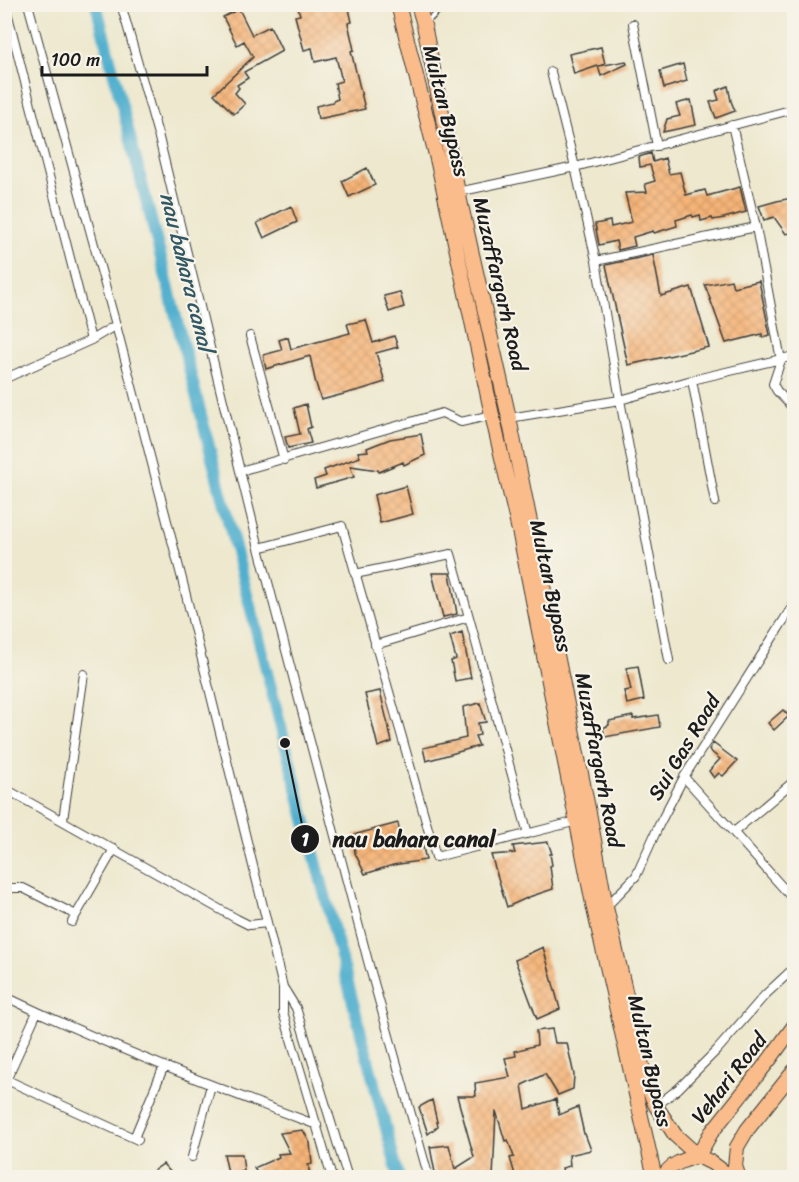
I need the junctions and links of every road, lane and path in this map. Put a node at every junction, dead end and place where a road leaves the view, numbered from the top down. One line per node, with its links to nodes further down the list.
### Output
1 (5, 4): 19 (street)
2 (28, 4): 17 (street)
3 (121, 4): 29 (street)
4 (398, 4): 26 (main road, Multan Bypass)
5 (418, 4): 8 (main road, Muzaffargarh Road)
6 (445, 4): 8 (lane)
7 (633, 24): 12 (street)
8 (424, 25): 14 (main road, Muzaffargarh Road)
9 (551, 72): 13 (street)
10 (795, 109): 11 (street)
11 (732, 125): 12 (street); 15 (street)
12 (657, 146): 13 (street)
13 (575, 167): 14 (street); 16 (street)
14 (458, 192): 27 (main road, Muzaffargarh Road)
15 (756, 227): 16 (street); 21 (street)
16 (596, 261): 24 (street)
17 (116, 325): 19 (street); 49 (street)
18 (250, 336): 28 (street)
19 (91, 340): 22 (street)
20 (795, 356): 21 (street)
21 (781, 360): 23 (street); 25 (street)
22 (4, 379)
23 (692, 380): 24 (street); 30 (street)
24 (620, 400): 27 (street); 36 (street)
25 (795, 409)
26 (492, 415): 28 (street); 42 (main road, Multan Bypass)
27 (509, 418): 42 (main road, Muzaffargarh Road)
28 (284, 460): 29 (street)
29 (240, 471): 31 (street)
30 (715, 502)
31 (259, 548): 32 (street); 65 (street)
32 (355, 574): 34 (street); 35 (street)
33 (795, 604): 38 (street, Sui Gas Road)
34 (469, 617): 35 (street); 44 (street)
35 (375, 645): 44 (street)
36 (669, 660)
37 (84, 675): 41 (street)
38 (684, 777): 43 (street); 48 (street, Sui Gas Road)
39 (795, 781): 43 (street)
40 (4, 788): 41 (street)
41 (63, 820): 45 (street)
42 (584, 820): 44 (street); 48 (main road, Muzaffargarh Road); 66 (main road, Multan Bypass)
43 (734, 832): 47 (street)
44 (528, 834)
45 (114, 849): 46 (street); 49 (street)
46 (4, 890)
47 (795, 900)
48 (606, 907): 59 (main road, Muzaffargarh Road)
49 (267, 923): 51 (street)
50 (795, 968): 59 (street)
51 (283, 987): 60 (street); 64 (street)
52 (4, 996): 53 (street)
53 (37, 1012): 55 (street); 57 (street)
54 (795, 1026): 61 (main road, Vehari Road)
55 (164, 1066): 57 (street); 58 (street)
56 (795, 1071): 69 (main road)
57 (6, 1082)
58 (211, 1085): 60 (street); 62 (street)
59 (656, 1106): 61 (main road, Muzaffargarh Road)
60 (316, 1125): 63 (street)
61 (698, 1156): 67 (main road); 68 (main road, Muzaffargarh Road)
62 (192, 1157)
63 (332, 1178)
64 (348, 1178)
65 (429, 1178)
66 (655, 1178)
67 (663, 1178)
68 (732, 1178)
69 (739, 1178)

